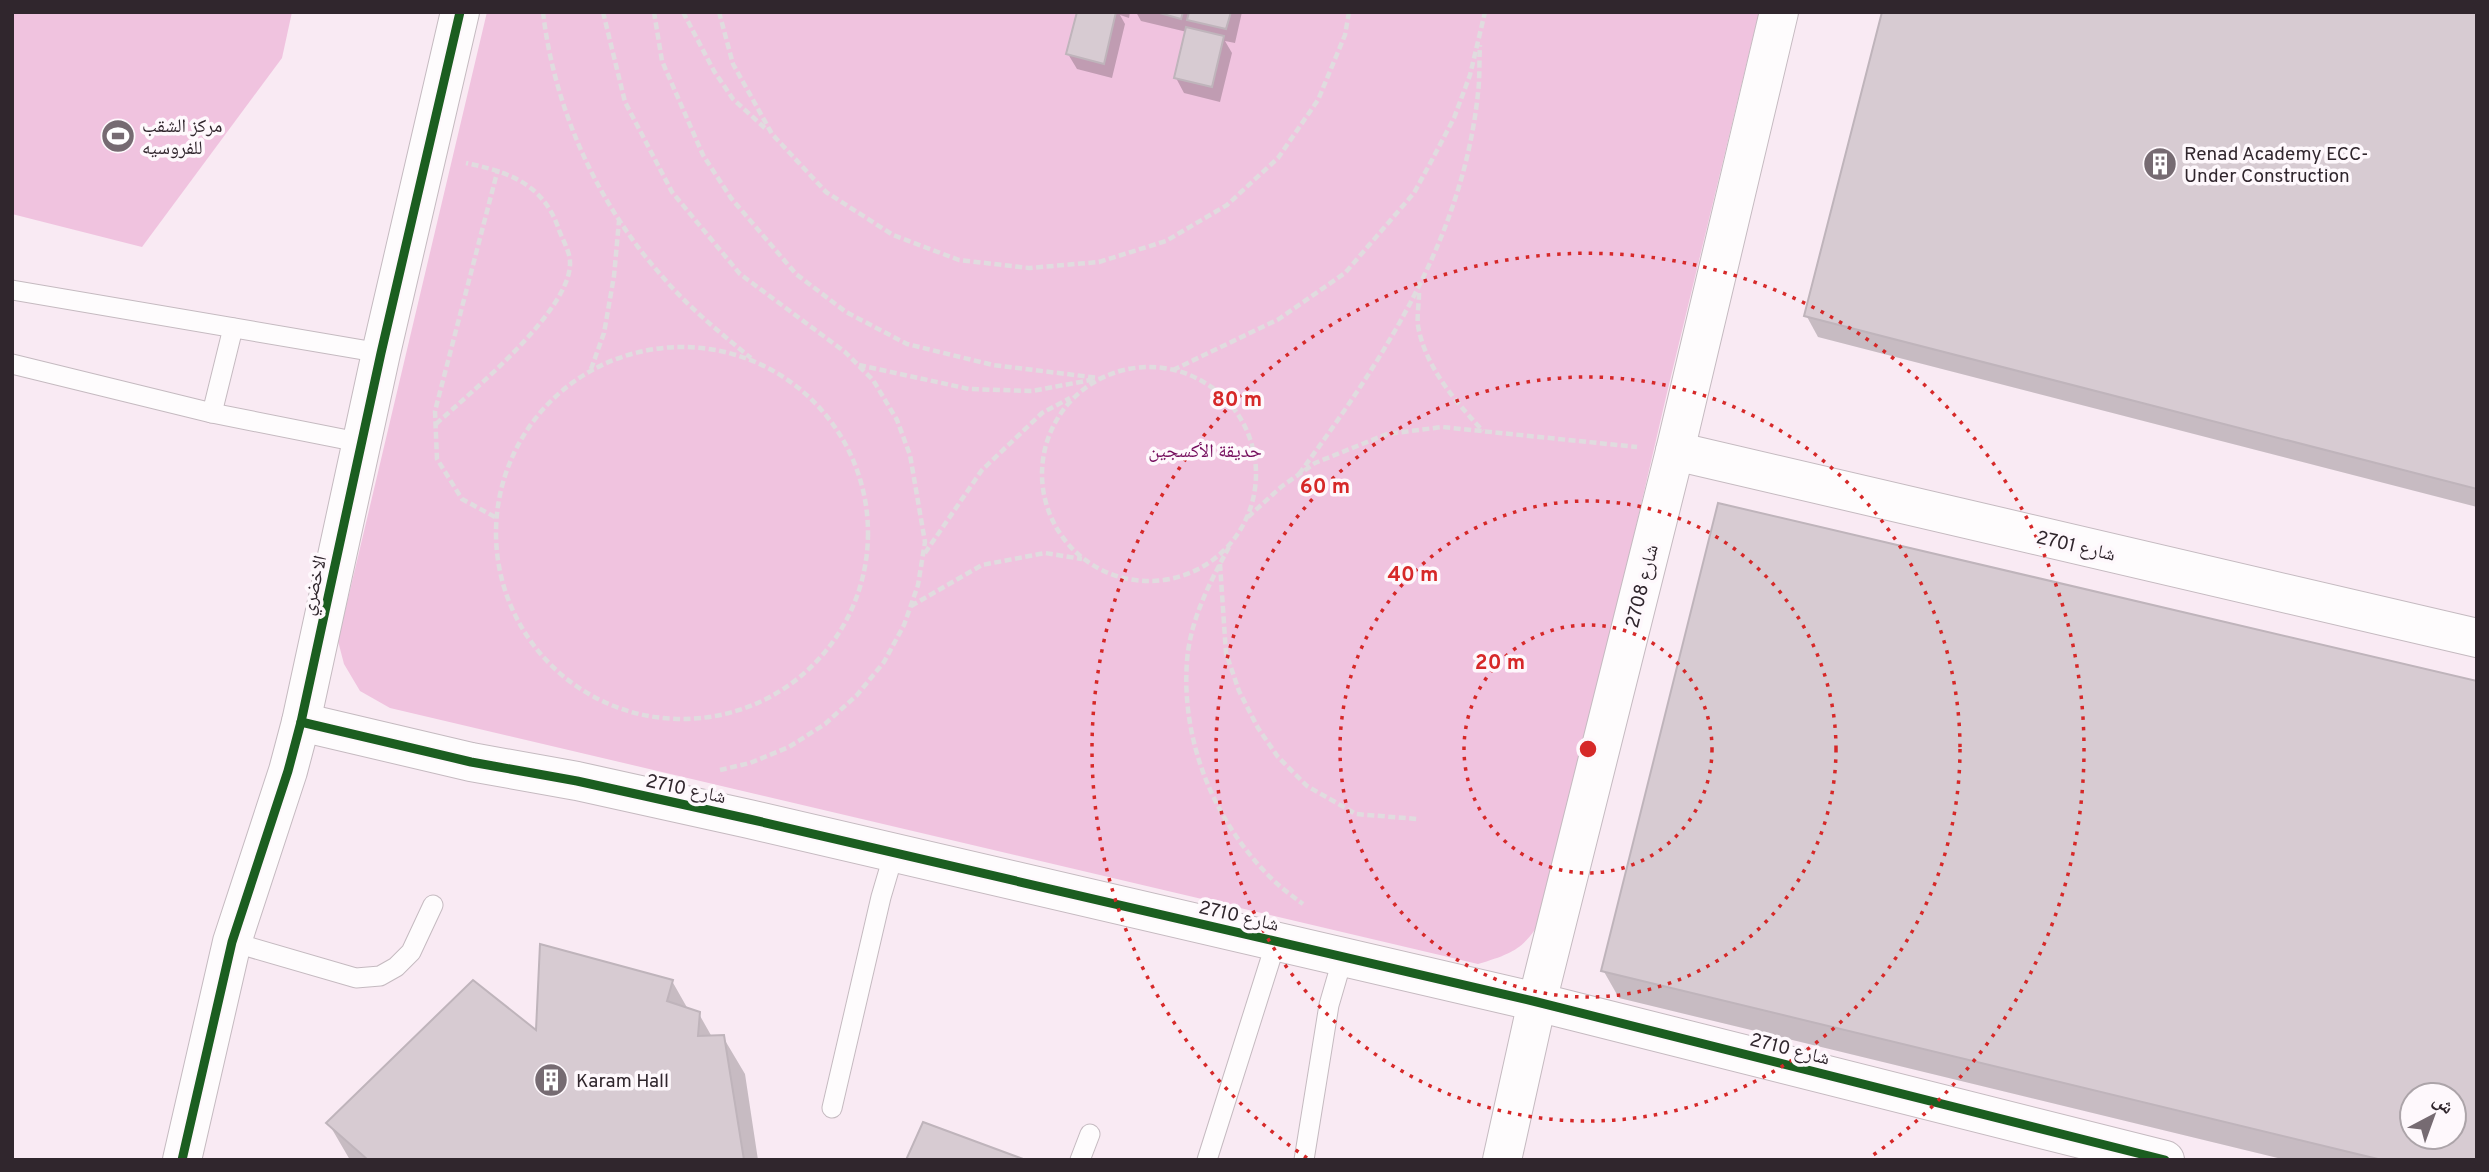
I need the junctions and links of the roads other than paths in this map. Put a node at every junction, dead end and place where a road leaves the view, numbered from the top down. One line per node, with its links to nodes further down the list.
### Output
1 (460, 12): 5 (street, الاخضري)
2 (1779, 12): 9 (street, شارع 2708)
3 (12, 290): 4 (lane)
4 (233, 328): 5 (lane); 7 (lane)
5 (382, 353): 8 (street, الاخضري)
6 (12, 364): 7 (lane)
7 (212, 413): 8 (lane)
8 (363, 443): 11 (street, الاخضري)
9 (1675, 451): 10 (street, شارع 2701); 17 (street, شارع 2708)
10 (2477, 638)
11 (300, 722): 12 (street, شارع 2710); 14 (street, الاخضري)
12 (894, 853): 15 (street, شارع 2710); 18 (lane)
13 (433, 905): 14 (lane)
14 (232, 942): 20 (street, الاخضري)
15 (1276, 942): 16 (street, شارع 2710); 22 (lane)
16 (1343, 957): 17 (street, شارع 2710); 23 (lane)
17 (1537, 1002): 24 (street, شارع 2708); 25 (street, شارع 2710)
18 (832, 1108)
19 (1090, 1135): 21 (lane)
20 (182, 1160)
21 (1080, 1160)
22 (1207, 1160)
23 (1304, 1160)
24 (1502, 1160)
25 (2165, 1160)

